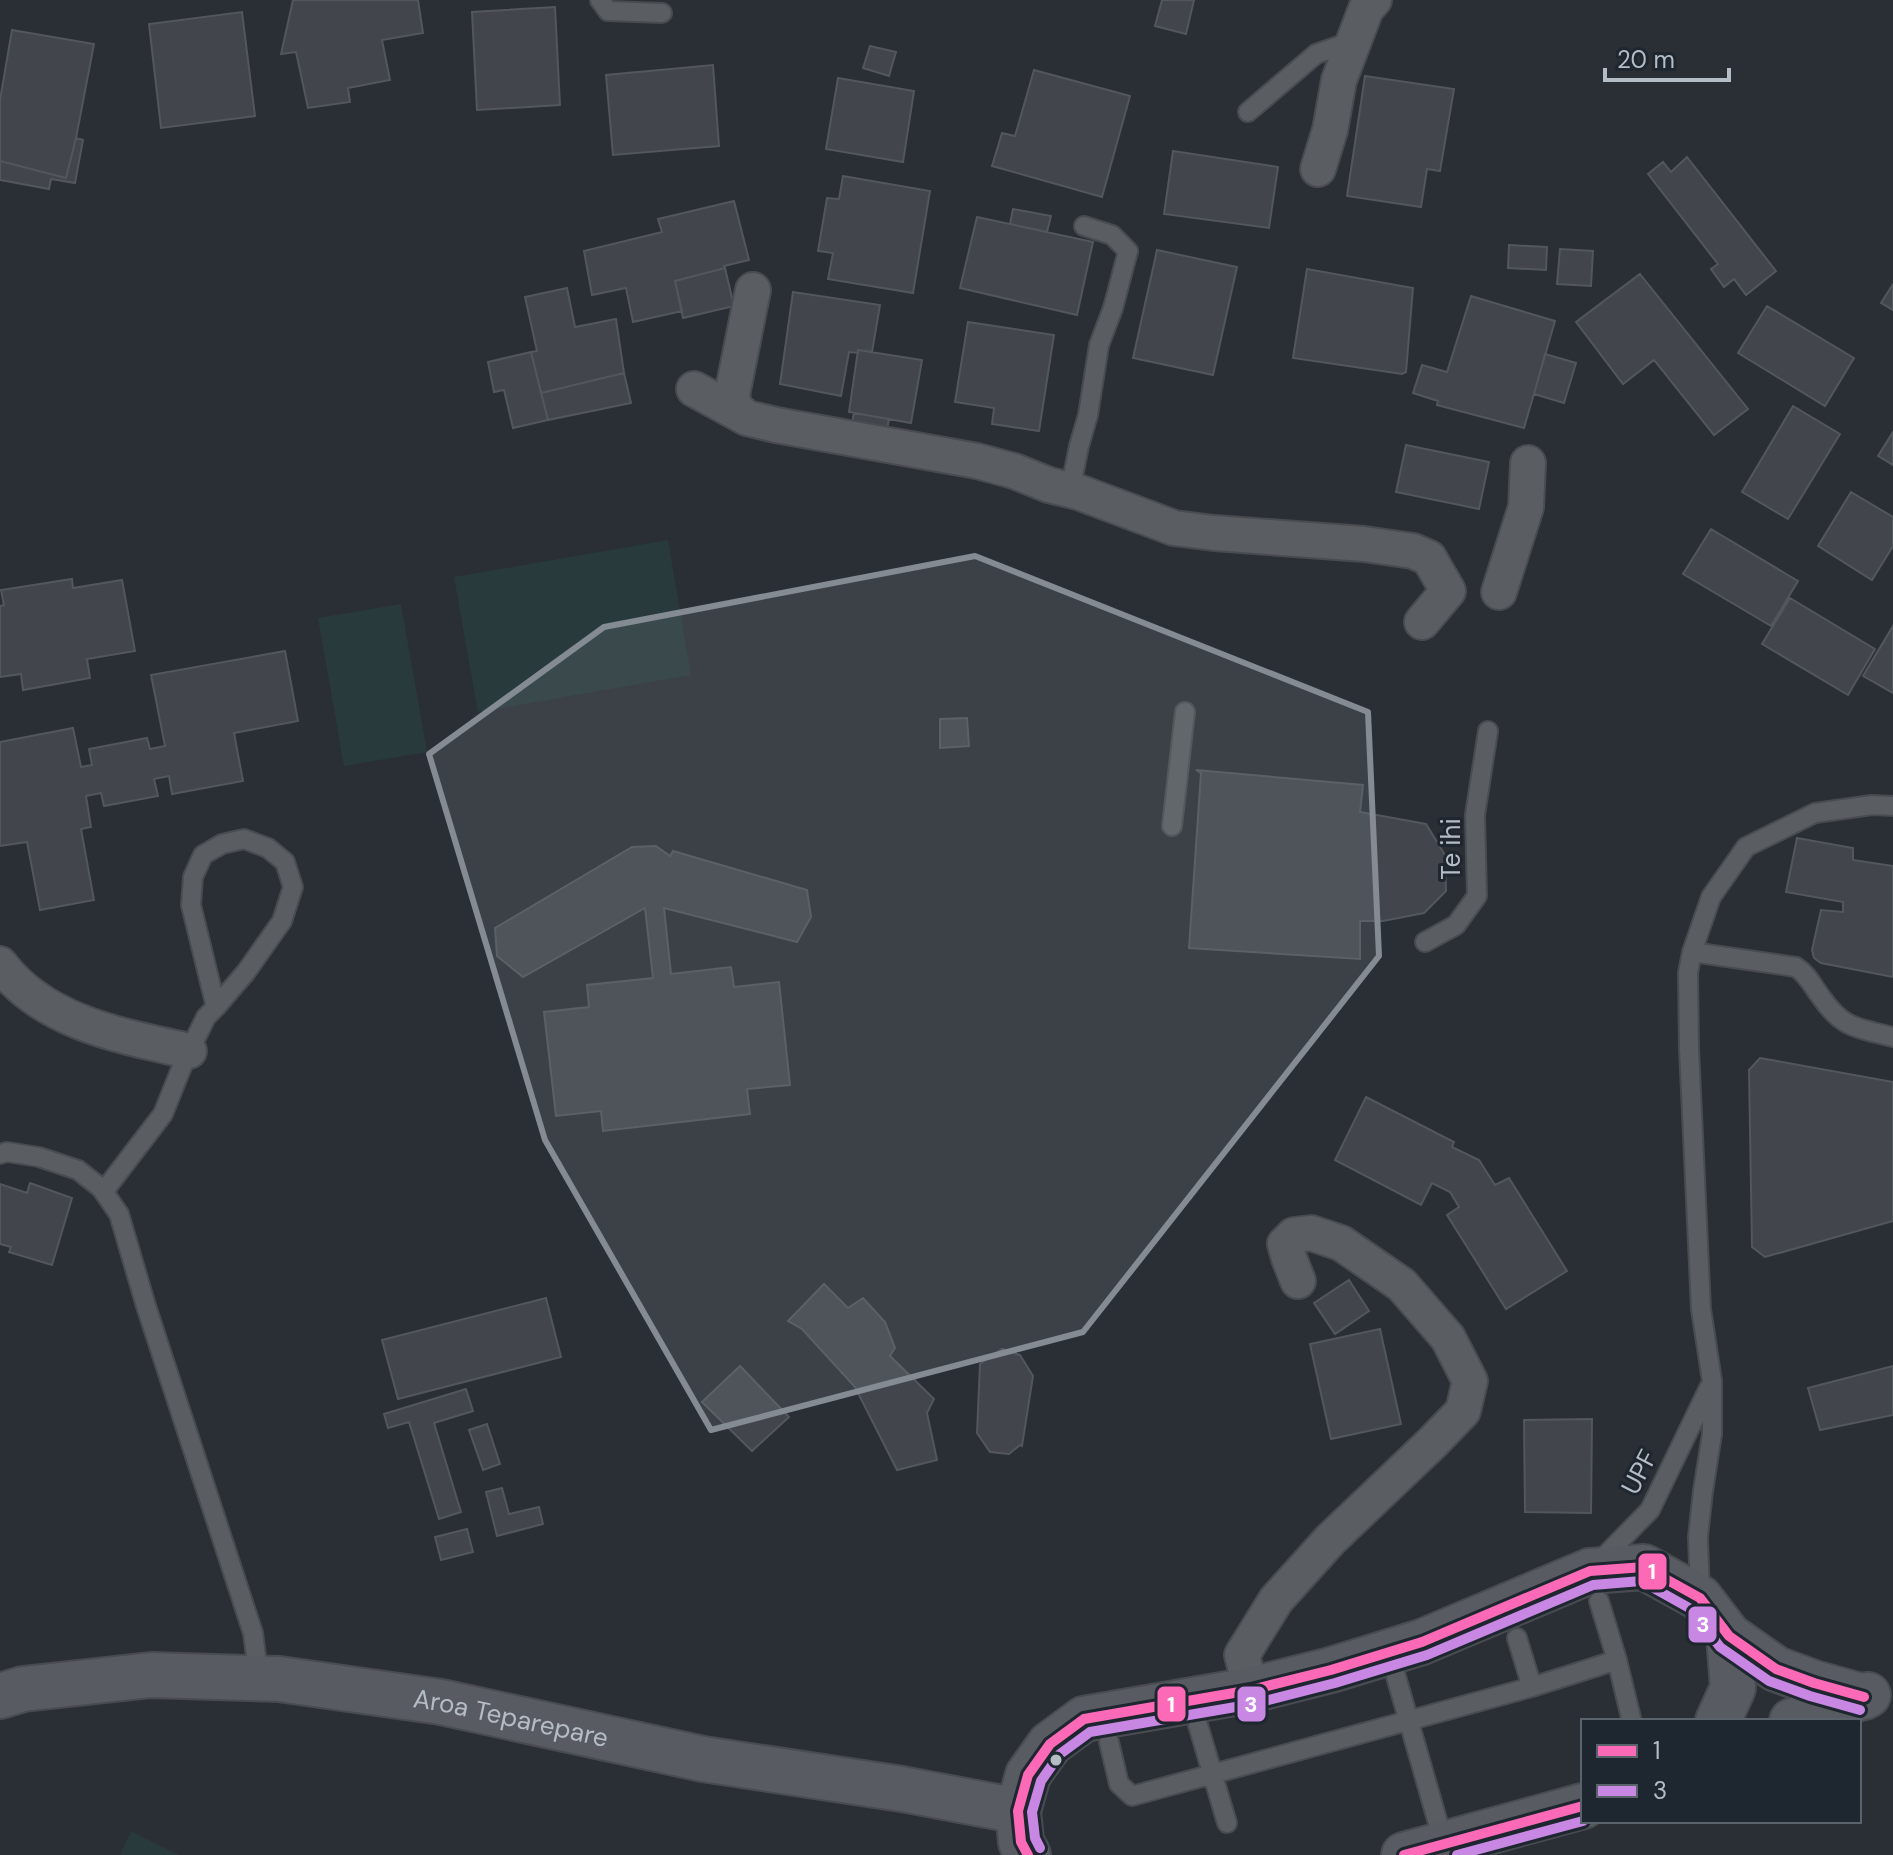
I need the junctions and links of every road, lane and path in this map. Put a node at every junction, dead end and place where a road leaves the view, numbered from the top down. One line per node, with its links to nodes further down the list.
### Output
1 (600, 0): 3 (lane)
2 (1374, 0): 4 (street)
3 (662, 13)
4 (1353, 41): 5 (lane); 6 (street)
5 (1248, 112)
6 (1318, 169)
7 (1084, 226): 12 (lane)
8 (753, 290): 10 (street)
9 (694, 389): 10 (street)
10 (747, 418): 12 (street)
11 (1528, 463): 13 (street)
12 (1078, 492): 14 (street)
13 (1499, 592)
14 (1422, 622)
15 (1185, 712): 18 (lane)
16 (1488, 731): 19 (lane, Te ihi)
17 (1893, 806): 20 (lane)
18 (1172, 826)
19 (1425, 942)
20 (1692, 952): 23 (lane); 28 (lane)
21 (0, 964): 24 (street)
22 (216, 1007): 22 (lane); 24 (lane)
23 (1893, 1037)
24 (189, 1051): 26 (lane)
25 (0, 1154): 26 (lane)
26 (104, 1191): 35 (lane)
27 (1298, 1281): 37 (street)
28 (1712, 1381): 29 (lane, UPF); 30 (lane)
29 (1595, 1586): 30 (main road); 33 (main road); 34 (lane)
30 (1700, 1598): 31 (main road)
31 (1729, 1636): 38 (main road); 41 (main road)
32 (1517, 1638): 36 (lane)
33 (1389, 1652): 37 (main road); 43 (lane)
34 (1617, 1660): 36 (lane); 40 (lane)
35 (259, 1679): 39 (main road, Aroa Teparepare); 48 (main road, Aroa Teparepare)
36 (1532, 1687): 43 (lane)
37 (1251, 1690): 48 (main road)
38 (1879, 1692): 42 (main road)
39 (0, 1696)
40 (1631, 1718)
41 (1719, 1719)
42 (1798, 1719)
43 (1408, 1721): 46 (lane); 51 (lane)
44 (1198, 1725): 46 (lane)
45 (1109, 1742): 46 (lane)
46 (1213, 1774): 49 (lane)
47 (1581, 1807): 50 (main road)
48 (1018, 1811): 52 (main road)
49 (1227, 1823)
50 (1504, 1842): 51 (main road)
51 (1424, 1850)
52 (1028, 1855)

